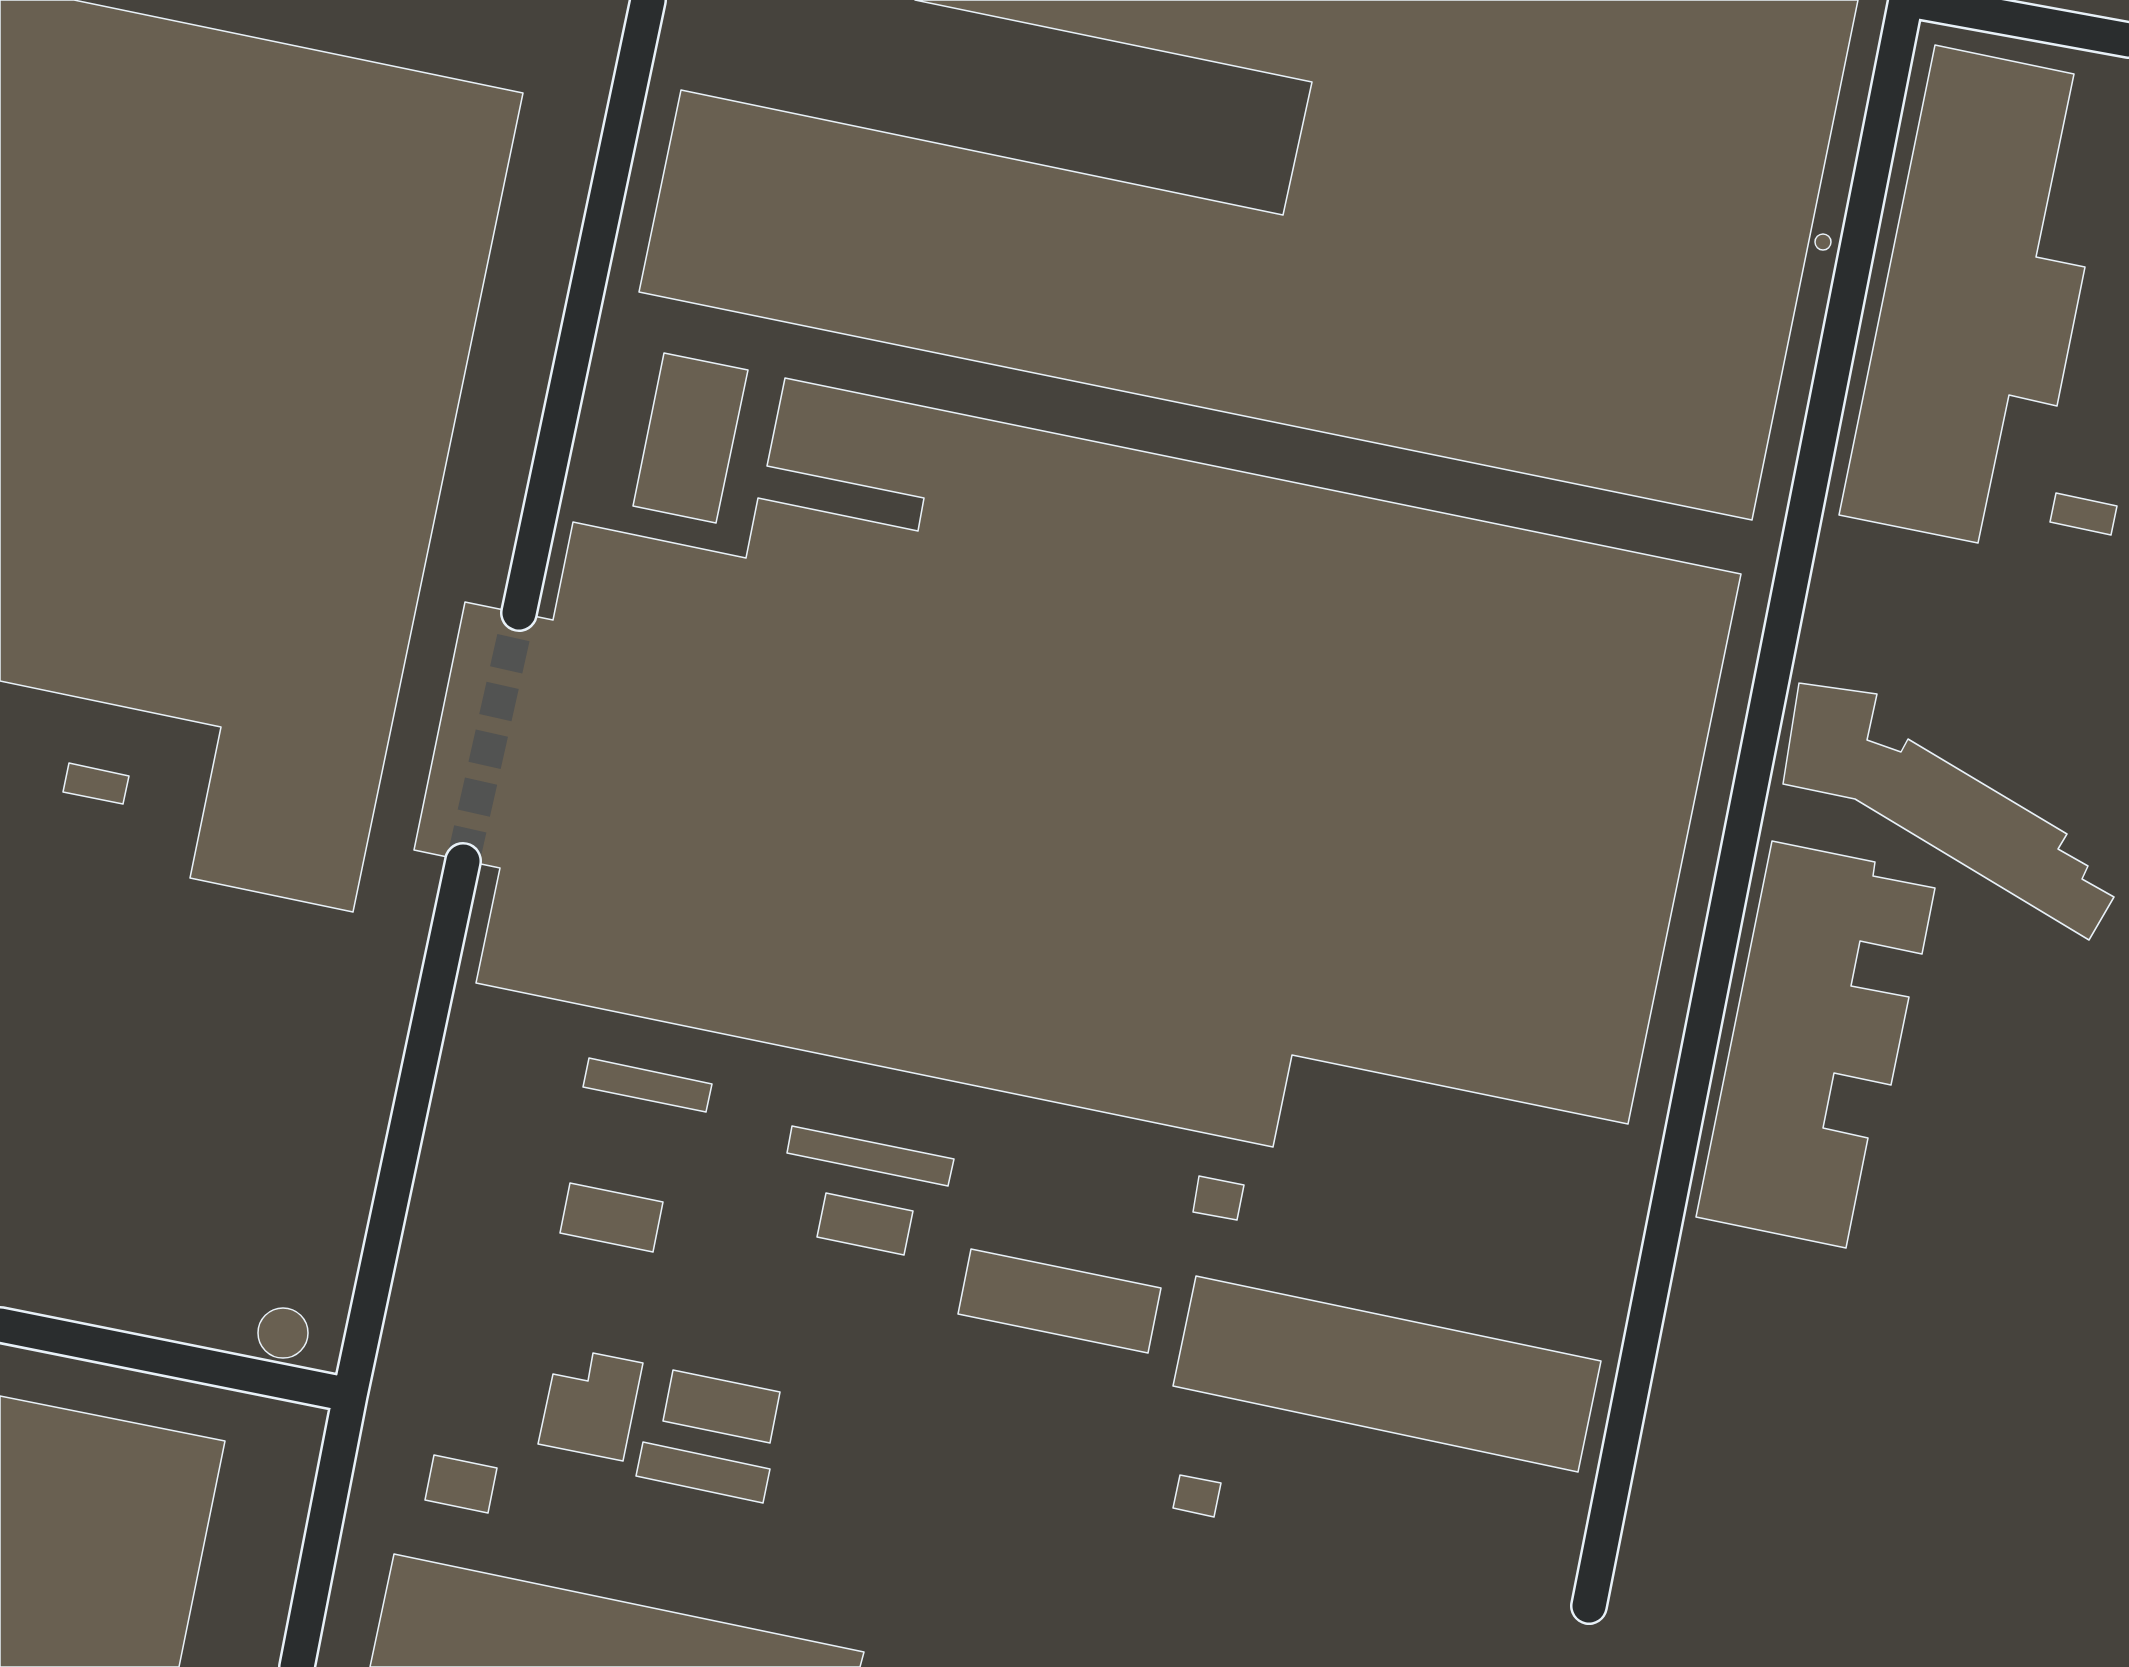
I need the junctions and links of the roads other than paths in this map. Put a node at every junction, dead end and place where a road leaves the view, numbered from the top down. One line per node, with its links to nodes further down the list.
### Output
1 (648, 0): 4 (street)
2 (1907, 0): 3 (street); 8 (street)
3 (2129, 40)
4 (519, 613)
5 (463, 861): 7 (street)
6 (0, 1325): 7 (street)
7 (350, 1395): 9 (street)
8 (1589, 1606)
9 (297, 1667)

